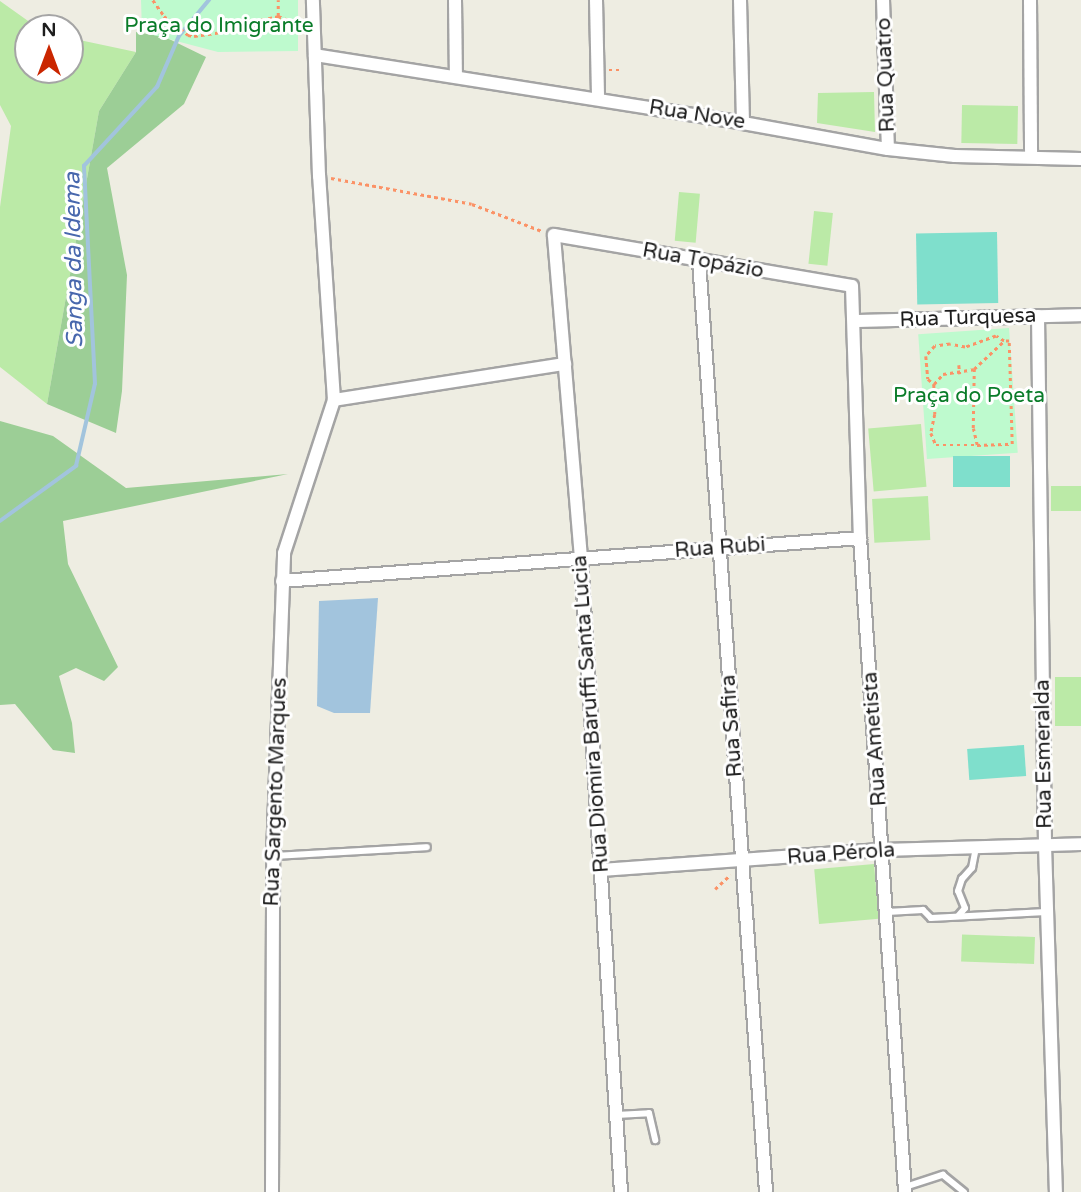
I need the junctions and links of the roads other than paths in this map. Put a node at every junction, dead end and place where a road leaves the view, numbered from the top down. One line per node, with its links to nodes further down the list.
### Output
1 (313, 0): 7 (street)
2 (455, 0): 8 (street)
3 (596, 0): 9 (street)
4 (740, 0): 10 (street)
5 (883, 0): 11 (street, Rua Quatro)
6 (1030, 0): 12 (street)
7 (315, 55): 8 (street, Rua Nove); 21 (street)
8 (456, 77): 9 (street, Rua Nove)
9 (598, 99): 10 (street, Rua Nove)
10 (743, 123): 11 (street, Rua Nove)
11 (888, 149): 12 (street, Rua Nove)
12 (1031, 157): 13 (street, Rua Nove)
13 (1081, 159)
14 (554, 236): 15 (street, Rua Topázio); 20 (street, Rua Diomira Baruffi Santa Lucia)
15 (699, 261): 16 (street, Rua Topázio); 23 (street, Rua Safira)
16 (852, 286): 19 (street, Rua Ametista)
17 (1081, 315): 18 (street, Rua Turquesa)
18 (1038, 316): 19 (street, Rua Turquesa); 27 (street, Rua Esmeralda)
19 (854, 321): 22 (street, Rua Ametista)
20 (565, 364): 21 (street); 24 (street, Rua Diomira Baruffi Santa Lucia)
21 (334, 400): 25 (street, Rua Sargento Marques)
22 (860, 538): 23 (street, Rua Rubi); 30 (street, Rua Ametista)
23 (720, 548): 24 (street, Rua Rubi); 32 (street, Rua Safira)
24 (580, 558): 25 (street, Rua Rubi); 33 (street, Rua Diomira Baruffi Santa Lucia)
25 (282, 581): 31 (street, Rua Sargento Marques)
26 (1081, 844): 27 (street, Rua Pérola)
27 (1045, 845): 29 (street, Rua Pérola); 35 (street, Rua Esmeralda)
28 (427, 847): 31 (lane)
29 (976, 847): 30 (street, Rua Pérola); 36 (lane)
30 (883, 850): 32 (street, Rua Pérola); 34 (street, Rua Ametista)
31 (273, 856): 40 (street, Rua Sargento Marques)
32 (742, 861): 33 (street, Rua Pérola); 42 (street, Rua Safira)
33 (601, 870): 37 (street, Rua Diomira Baruffi Santa Lucia)
34 (887, 912): 36 (lane); 39 (street, Rua Ametista)
35 (1047, 912): 36 (lane); 44 (street, Rua Esmeralda)
36 (959, 915)
37 (616, 1115): 38 (lane); 41 (street, Rua Diomira Baruffi Santa Lucia)
38 (655, 1140)
39 (905, 1189): 43 (lane)
40 (272, 1192)
41 (621, 1192)
42 (766, 1192)
43 (964, 1192)
44 (1056, 1192)

